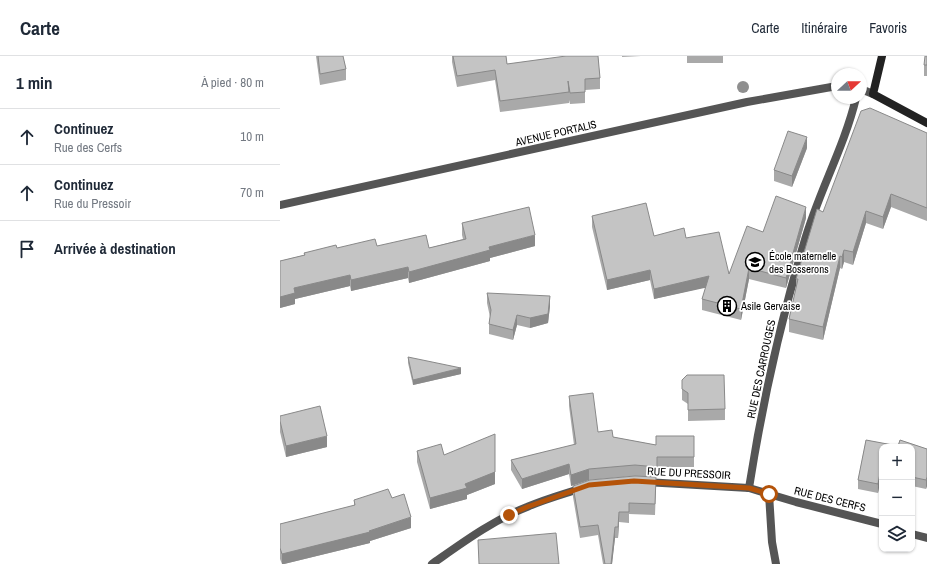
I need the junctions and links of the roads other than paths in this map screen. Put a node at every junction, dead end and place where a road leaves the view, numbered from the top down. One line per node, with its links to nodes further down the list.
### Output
1 (882, 56): 4 (main road)
2 (831, 87): 7 (street, AVENUE PORTALIS)
3 (867, 92): 4 (street)
4 (873, 94): 6 (main road)
5 (854, 104): 10 (street, RUE DES CARROUGES)
6 (927, 123)
7 (280, 205)
8 (634, 481): 10 (street, RUE DU PRESSOIR)
9 (589, 485): 15 (street)
10 (749, 488): 11 (street, RUE DES CERFS)
11 (769, 494): 12 (street, RUE DES CERFS); 16 (street)
12 (879, 523)
13 (915, 535): 14 (street)
14 (927, 538)
15 (432, 564)
16 (776, 564)

